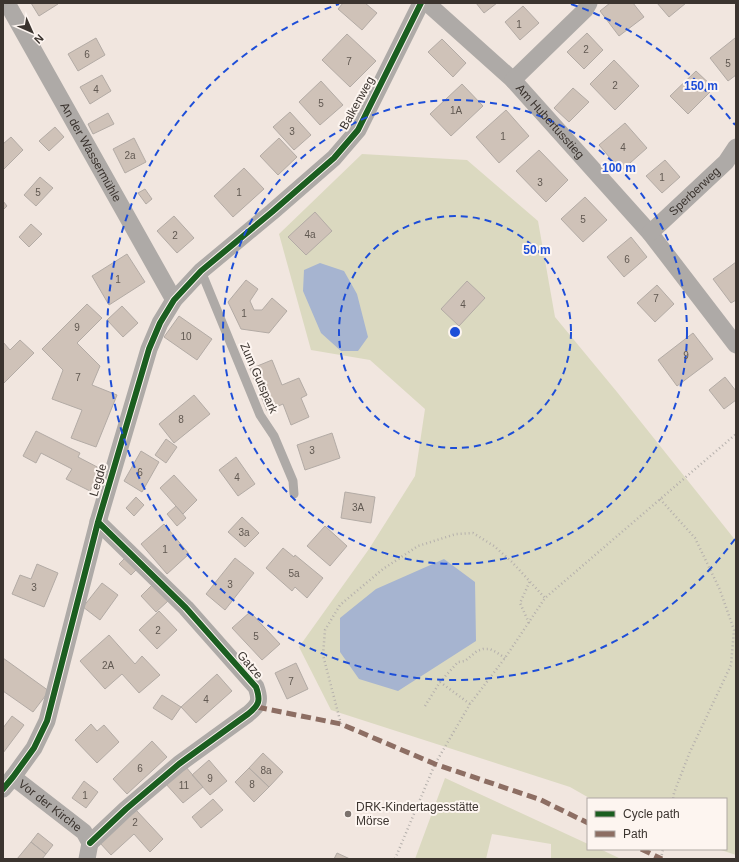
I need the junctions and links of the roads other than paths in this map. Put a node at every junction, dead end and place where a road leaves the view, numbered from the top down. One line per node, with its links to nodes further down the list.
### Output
1 (7, 3): 10 (street, An der Wassermühle)
2 (421, 3): 7 (street, Balkenweg)
3 (427, 3): 5 (street, Am Hubertusstieg)
4 (589, 3): 5 (street)
5 (513, 80): 8 (street, Am Hubertusstieg)
6 (736, 147): 8 (street, Sperberweg)
7 (272, 212): 9 (street, Legde)
8 (650, 233): 11 (street, Am Hubertusstieg)
9 (201, 271): 10 (street, Legde); 12 (lane, Zum Gutspark)
10 (174, 300): 13 (street, Legde)
11 (736, 345)
12 (294, 494)
13 (98, 522): 14 (street, Legde); 15 (street, Gatze)
14 (8, 783): 15 (street, Vor der Kirche)
15 (89, 851)

